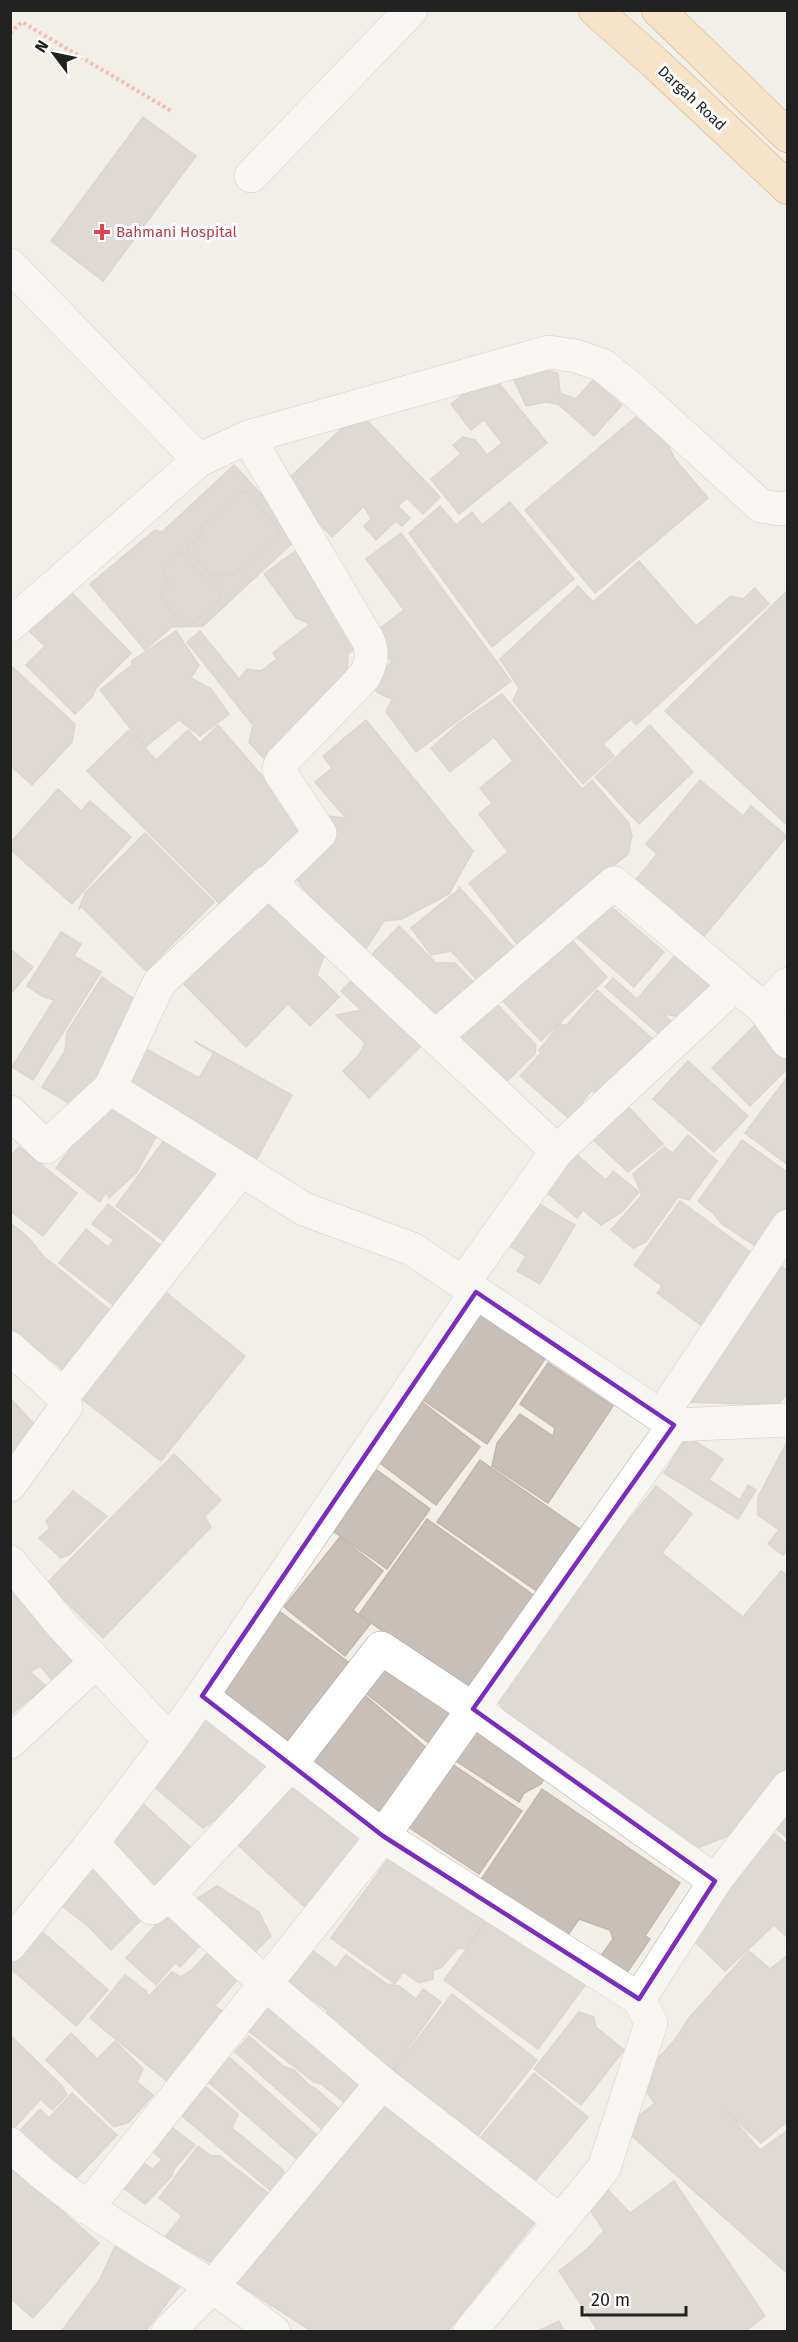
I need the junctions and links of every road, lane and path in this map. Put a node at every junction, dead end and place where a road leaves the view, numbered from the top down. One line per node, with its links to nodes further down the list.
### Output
1 (411, 10): 7 (street)
2 (595, 10): 8 (main road, Dargah Road)
3 (658, 10): 6 (main road)
4 (10, 33): 5 (path)
5 (173, 112)
6 (788, 136)
7 (251, 176)
8 (788, 188)
9 (10, 266): 11 (street)
10 (248, 437): 11 (street); 12 (street); 14 (street)
11 (199, 460): 13 (street)
12 (788, 507)
13 (10, 625)
14 (269, 883): 18 (street); 20 (street)
15 (788, 984): 17 (street)
16 (735, 985): 17 (street); 18 (street); 22 (street)
17 (764, 1009): 19 (street)
18 (436, 1036): 22 (street)
19 (788, 1042)
20 (110, 1088): 21 (street); 23 (street)
21 (10, 1112)
22 (557, 1151): 25 (street)
23 (241, 1170): 25 (street); 27 (street)
24 (788, 1226): 29 (street)
25 (470, 1287): 29 (street); 33 (street)
26 (10, 1348): 27 (street)
27 (63, 1396): 30 (street)
28 (788, 1420): 29 (street)
29 (668, 1421): 34 (street)
30 (10, 1485)
31 (10, 1562): 32 (street)
32 (96, 1662): 35 (street); 36 (street)
33 (202, 1696): 35 (street); 37 (street)
34 (473, 1709): 37 (street); 39 (street); 41 (street)
35 (170, 1741): 40 (street)
36 (10, 1742)
37 (291, 1764): 39 (street); 42 (street)
38 (788, 1787): 41 (street)
39 (383, 1836): 44 (street); 45 (street)
40 (92, 1843): 42 (street); 43 (street)
41 (715, 1881): 45 (street)
42 (169, 1895): 44 (street)
43 (10, 1945)
44 (267, 1985): 46 (street); 48 (street)
45 (639, 2000): 49 (street)
46 (382, 2083): 49 (street); 50 (street)
47 (10, 2144): 48 (street)
48 (87, 2208): 50 (street)
49 (560, 2221): 53 (street)
50 (212, 2287): 51 (street); 52 (street)
51 (168, 2331)
52 (274, 2331)
53 (470, 2331)

